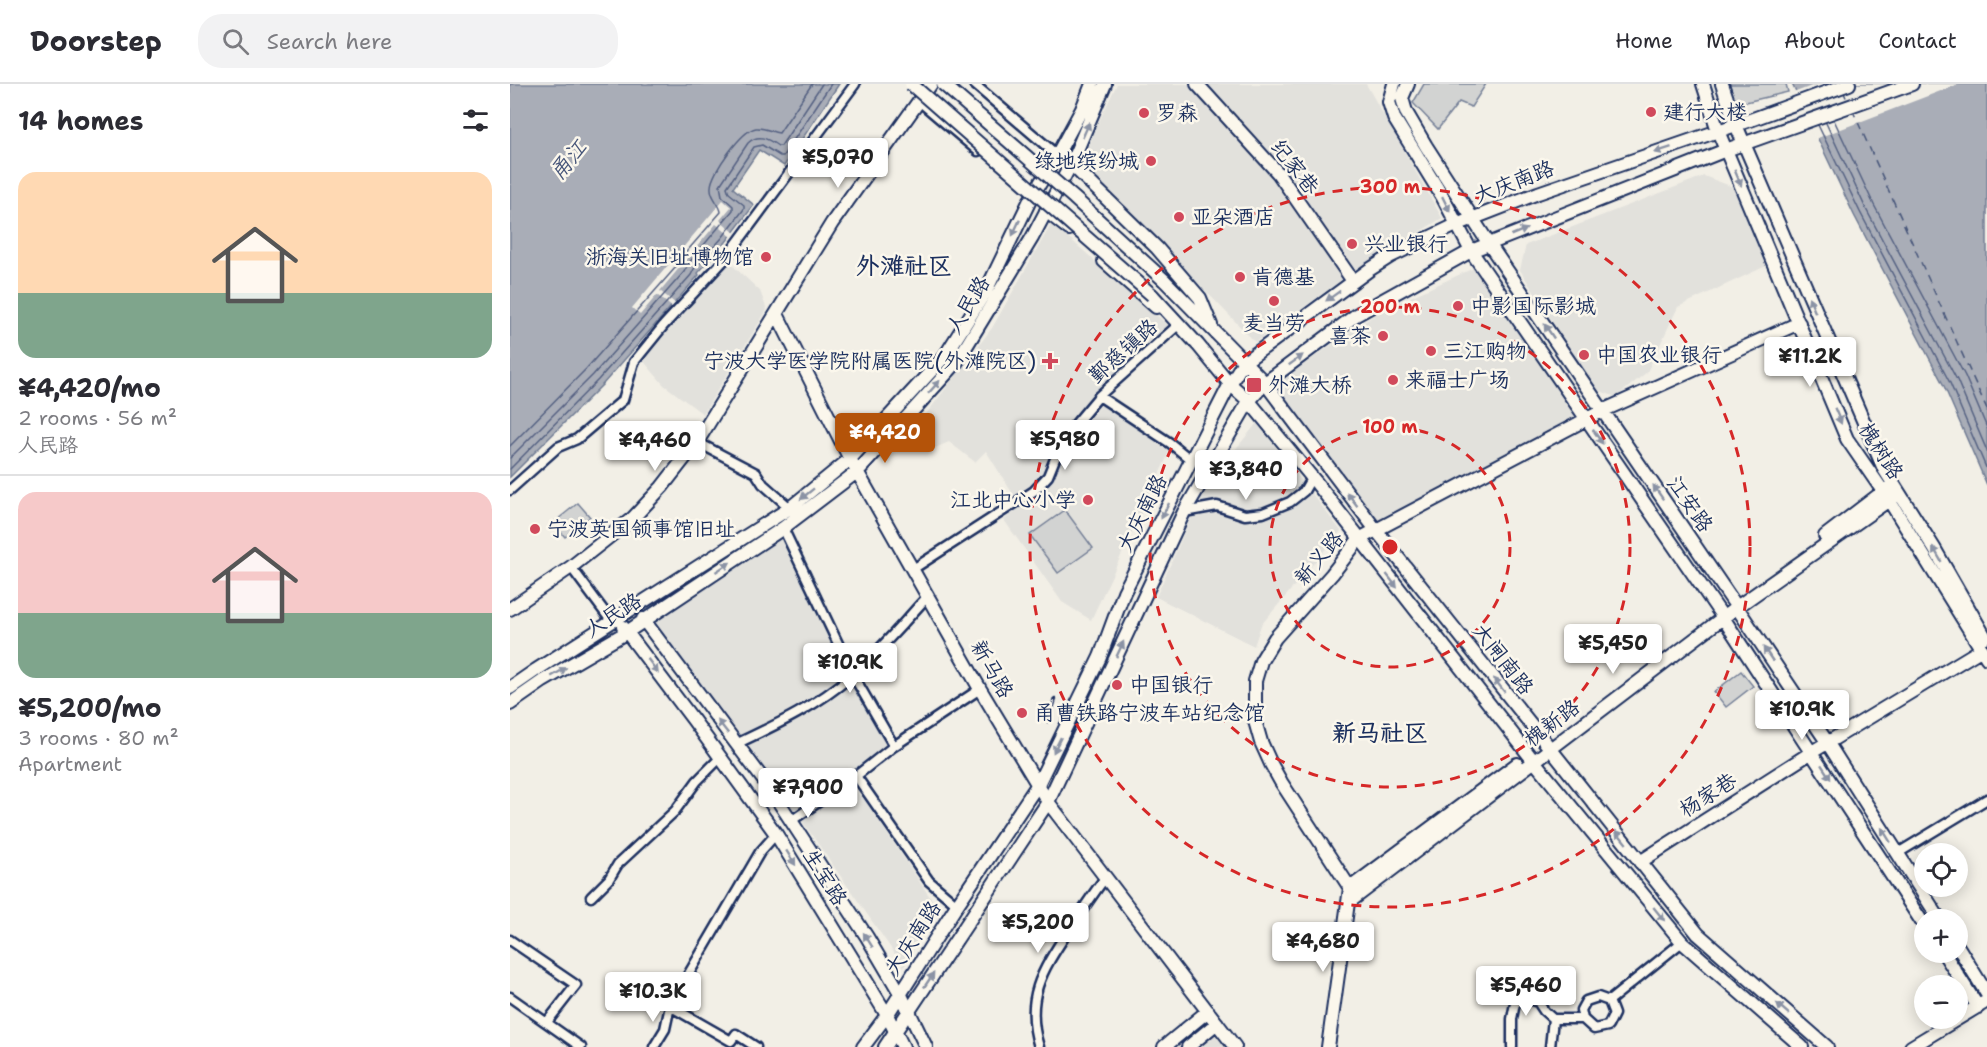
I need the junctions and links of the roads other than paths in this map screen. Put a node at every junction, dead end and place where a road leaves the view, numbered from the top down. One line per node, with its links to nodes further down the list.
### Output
1 (855, 84): 46 (street)
2 (911, 84): 33 (main road, 大闸南路, bridge)
3 (931, 84): 15 (main road)
4 (943, 84): 32 (main road, 大闸南路, bridge)
5 (974, 84): 20 (street)
6 (1092, 84): 20 (main road, 人民路)
7 (1105, 84): 21 (main road, 人民路, one-way to 7)
8 (1197, 84): 28 (main road, 纪家巷)
9 (1394, 84): 25 (main road, 江安路, one-way to 25)
10 (1408, 84): 24 (main road, 江安路)
11 (1702, 84): 17 (main road, 槐树路)
12 (1722, 84): 16 (main road, 槐树路)
13 (1849, 84): 16 (main road, 大庆南路)
14 (1912, 84): 18 (main road, 大庆南路)
15 (919, 101): 22 (street); 29 (main road)
16 (1736, 125): 17 (main road, 大庆南路); 18 (main road, 槐树路)
17 (1718, 131): 19 (main road, 槐树路); 24 (main road, 大庆南路, one-way to 24)
18 (1744, 143): 19 (main road, 大庆南路); 47 (main road, 槐树路, one-way to 18)
19 (1726, 150): 26 (main road, 大庆南路, one-way to 19); 30 (main road, 槐树路, one-way to 30)
20 (1057, 155): 22 (main road, 人民路)
21 (1071, 164): 23 (main road, 人民路); 32 (main road)
22 (1032, 195): 42 (main road, 人民路, one-way to 42)
23 (1046, 211): 31 (main road); 44 (main road, 人民路, one-way to 23)
24 (1474, 218): 25 (main road, 大庆南路); 26 (main road, 江安路)
25 (1456, 225): 27 (main road, 江安路); 28 (main road, 大庆南路)
26 (1489, 244): 27 (main road, 大庆南路); 39 (main road, 江安路, one-way to 26)
27 (1471, 251): 35 (main road, 大庆南路, one-way to 27); 40 (main road, 江安路)
28 (1353, 281): 34 (main road, 大庆南路, one-way to 34)
29 (777, 314): 41 (main road); 42 (main road, 新马路)
30 (1799, 323): 39 (main road, 新义路); 47 (main road, 槐树路, one-way to 47)
31 (1177, 326): 33 (main road); 37 (street, 鄞慈镇路)
32 (1213, 332): 34 (main road, 大闸南路)
33 (1198, 345): 36 (main road, 大闸南路)
34 (1243, 363): 35 (main road, 大闸南路); 36 (main road, 大庆南路)
35 (1265, 383): 38 (main road, 大庆南路); 51 (main road, 大闸南路, one-way to 35)
36 (1230, 384): 38 (main road, 大闸南路); 43 (main road, 大庆南路)
37 (1099, 396): 43 (street); 54 (street, 鄞慈镇路)
38 (1248, 401): 45 (main road, 大闸南路); 49 (main road, 大庆南路)
39 (1602, 411): 40 (main road, 新义路); 56 (main road, 江安路, one-way to 39)
40 (1586, 419): 51 (main road, 新义路); 58 (main road, 江安路, one-way to 58)
41 (697, 442): 48 (street); 53 (main road)
42 (850, 459): 44 (main road, 新马路); 48 (main road, 人民路, one-way to 48)
43 (1191, 460): 75 (main road, 大庆南路, one-way to 75)
44 (858, 471): 50 (main road, 人民路); 54 (main road, 新马路)
45 (1312, 477): 49 (street); 52 (main road, 大闸南路)
46 (510, 489)
47 (1891, 492): 56 (main road, 槐新路); 62 (main road, 槐树路)
48 (790, 508): 60 (main road, 人民路)
49 (1184, 512): 77 (main road, 大庆南路, one-way to 49)
50 (783, 528): 59 (main road, 人民路, one-way to 50); 63 (street)
51 (1377, 530): 52 (main road, 新义路); 70 (main road, 大闸南路, one-way to 51)
52 (1359, 539): 73 (main road, 大闸南路, one-way to 73); 83 (main road, 新义路)
53 (571, 567): 57 (main road); 60 (street)
54 (913, 568): 55 (main road, 新马路)
55 (928, 596): 63 (street); 65 (main road, 新马路)
56 (1736, 605): 58 (main road, 槐新路); 67 (main road, 江安路, one-way to 56)
57 (510, 609)
58 (1721, 616): 70 (main road, 槐新路); 71 (main road, 江安路)
59 (643, 619): 61 (main road, 人民路); 68 (main road, 生宝路, one-way to 59)
60 (615, 621): 61 (main road, 生宝路); 64 (main road, 人民路)
61 (627, 632): 66 (main road, 人民路, one-way to 61); 72 (main road, 生宝路, one-way to 72)
62 (1986, 649): 67 (main road, 杨家巷)
63 (853, 675): 68 (street); 69 (street)
64 (510, 688)
65 (980, 689): 69 (street); 75 (main road, 新马路)
66 (510, 704)
67 (1827, 742): 71 (main road, 杨家巷); 80 (main road, 江安路, one-way to 67)
68 (736, 744): 78 (main road, 生宝路)
69 (894, 746): 74 (street)
70 (1548, 746): 73 (main road, 槐新路); 81 (main road, 大闸南路, one-way to 70)
71 (1812, 752): 81 (main road, 杨家巷); 88 (main road, 江安路, one-way to 88)
72 (721, 758): 79 (main road, 生宝路); 84 (street)
73 (1532, 758): 83 (main road, 槐新路); 85 (main road, 槐新路); 90 (main road, 大闸南路, one-way to 90)
74 (856, 776): 78 (street); 86 (street)
75 (1038, 783): 77 (main road, 新马路); 86 (main road, 大庆南路)
76 (1987, 799): 80 (street)
77 (1048, 802): 82 (main road, 新马路); 99 (main road, 大庆南路, one-way to 77)
78 (790, 821): 93 (main road, 生宝路, one-way to 78)
79 (776, 834): 98 (street); 101 (main road, 生宝路, one-way to 101)
80 (1898, 853): 87 (main road, 江安路)
81 (1640, 861): 122 (main road, 大闸南路, one-way to 81)
82 (1104, 878): 100 (main road, 新马路); 114 (street)
83 (1350, 888): 85 (main road)
84 (591, 897)
85 (1348, 903): 118 (main road)
86 (957, 905): 93 (main road, 大庆南路)
87 (1933, 909)
88 (1914, 910)
89 (510, 940): 104 (street)
90 (1682, 942): 96 (street); 121 (main road, 大闸南路)
91 (1951, 963): 97 (main road)
92 (1968, 963): 94 (main road)
93 (900, 993): 99 (main road, 生宝路); 101 (main road, 大庆南路)
94 (1987, 994)
95 (510, 997): 104 (street)
96 (1609, 1002): 103 (street); 103 (street)
97 (1982, 1004): 123 (main road)
98 (670, 1006): 108 (street); 109 (street)
99 (909, 1010): 106 (main road, 大庆南路); 113 (main road, 生宝路)
100 (1208, 1011): 105 (main road, 新马路); 115 (main road)
101 (887, 1015): 106 (main road, 生宝路); 110 (main road, 大庆南路)
102 (1553, 1019): 103 (street); 119 (street); 120 (street)
103 (1583, 1020)
104 (547, 1022): 107 (street)
105 (1217, 1023): 116 (main road); 117 (main road, 新马路)
106 (895, 1033): 111 (main road, 大庆南路); 112 (main road, 生宝路)
107 (582, 1047)
108 (654, 1047)
109 (756, 1047)
110 (863, 1047)
111 (885, 1047)
112 (903, 1047)
113 (926, 1047)
114 (1039, 1047)
115 (1164, 1047)
116 (1188, 1047)
117 (1236, 1047)
118 (1328, 1047)
119 (1512, 1047)
120 (1550, 1047)
121 (1802, 1047)
122 (1827, 1047)
123 (1911, 1047)

